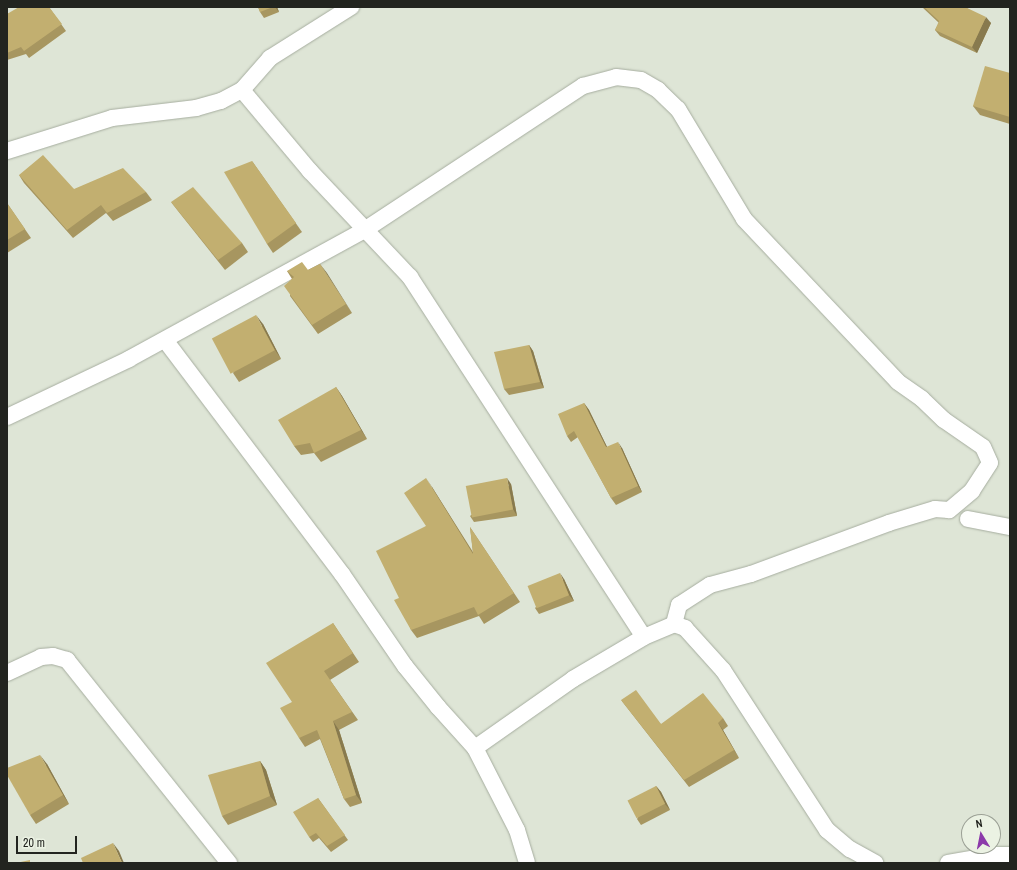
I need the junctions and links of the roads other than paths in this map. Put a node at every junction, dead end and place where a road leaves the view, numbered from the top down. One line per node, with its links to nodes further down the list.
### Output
1 (351, 7): 2 (street)
2 (242, 90): 3 (street); 4 (street)
3 (8, 148)
4 (366, 229): 5 (street); 9 (street); 10 (street)
5 (165, 340): 6 (street); 12 (street)
6 (7, 417)
7 (968, 519): 8 (street)
8 (1010, 527)
9 (674, 624): 10 (street); 16 (street)
10 (644, 637): 12 (street)
11 (7, 673): 14 (street)
12 (476, 748): 15 (street)
13 (1010, 855): 17 (street)
14 (229, 863)
15 (527, 863)
16 (875, 863)
17 (948, 863)

